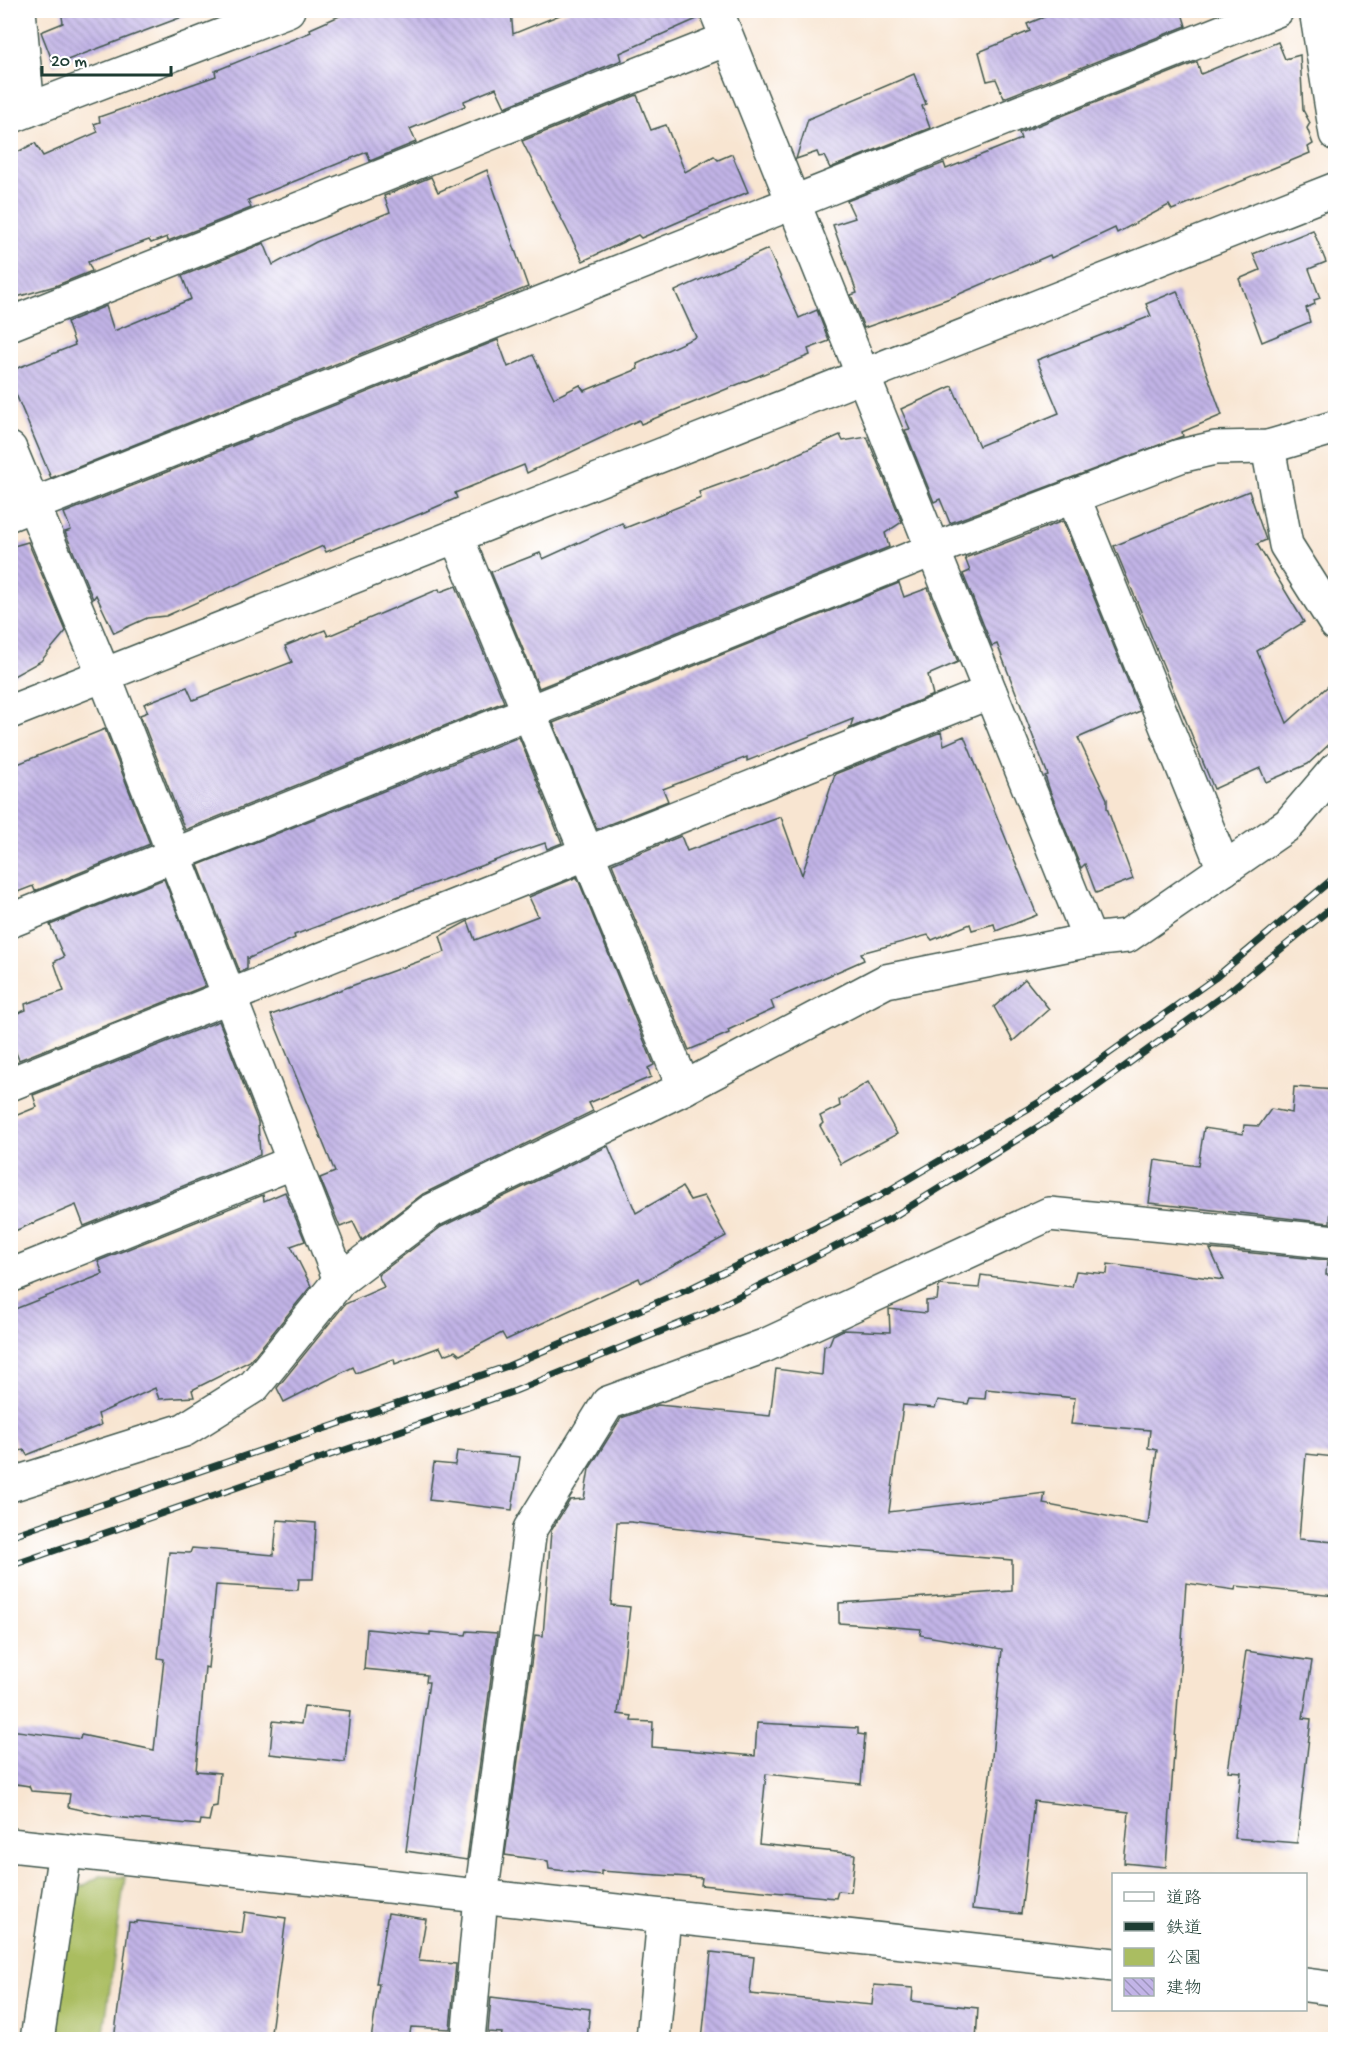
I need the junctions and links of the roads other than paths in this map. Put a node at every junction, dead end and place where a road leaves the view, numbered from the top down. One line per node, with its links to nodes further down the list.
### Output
1 (19, 10): 6 (street)
2 (1277, 10): 9 (street)
3 (1316, 10): 7 (street)
4 (285, 11): 6 (street)
5 (721, 25): 9 (street); 10 (street)
6 (19, 114)
7 (1335, 134)
8 (1335, 189): 11 (street)
9 (792, 201): 11 (street); 16 (street)
10 (10, 324)
11 (861, 374): 17 (street); 18 (street)
12 (1335, 427): 13 (street)
13 (1268, 447): 15 (street); 19 (street)
14 (10, 448): 16 (street)
15 (1073, 496): 18 (street); 27 (street)
16 (22, 509): 20 (street)
17 (456, 536): 20 (street); 22 (street)
18 (932, 550): 21 (street); 22 (street)
19 (1335, 624)
20 (104, 675): 23 (street); 26 (street)
21 (990, 692): 25 (street); 29 (street)
22 (530, 711): 25 (street); 26 (street)
23 (10, 712)
24 (1335, 769): 27 (street)
25 (589, 852): 30 (street); 32 (street)
26 (174, 856): 28 (street); 30 (street)
27 (1224, 869): 29 (street)
28 (10, 921)
29 (1090, 940): 32 (street)
30 (228, 995): 31 (street); 33 (street)
31 (10, 1084)
32 (684, 1088): 36 (street)
33 (294, 1162): 35 (street); 36 (street)
34 (1335, 1242): 40 (street)
35 (10, 1276)
36 (340, 1280): 37 (street)
37 (10, 1485)
38 (10, 1845): 39 (street)
39 (65, 1851): 40 (street); 45 (street)
40 (481, 1897): 41 (street); 46 (street)
41 (664, 1916): 42 (street); 47 (street)
42 (1112, 1965)
43 (1307, 1985): 44 (street)
44 (1335, 1989)
45 (37, 2040)
46 (468, 2040)
47 (653, 2040)

